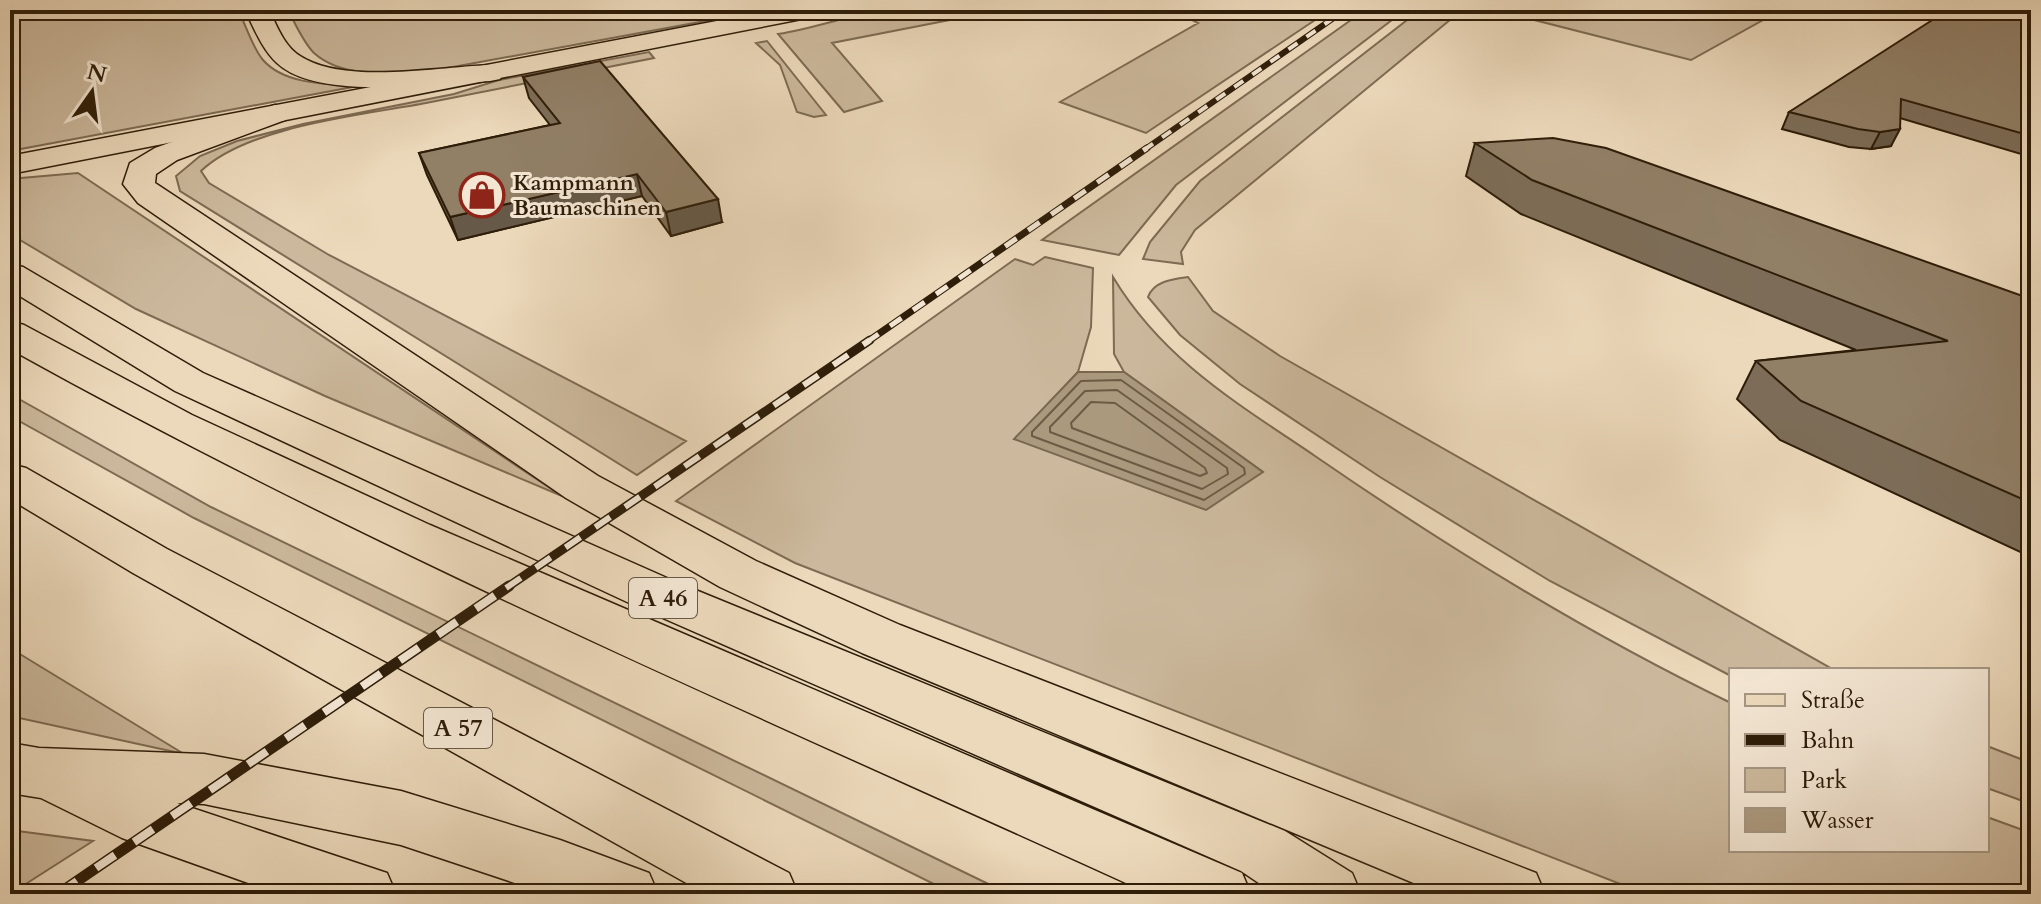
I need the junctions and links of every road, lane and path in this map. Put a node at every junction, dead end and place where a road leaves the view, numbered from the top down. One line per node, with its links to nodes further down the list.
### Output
1 (257, 10): 3 (main road)
2 (812, 10): 3 (main road)
3 (490, 73): 4 (main road)
4 (275, 114): 5 (main road); 15 (main road)
5 (23, 163)
6 (10, 275): 14 (main road, A 46)
7 (10, 333): 13 (main road)
8 (10, 479): 12 (main road, A 57)
9 (24, 770): 10 (main road); 11 (main road)
10 (364, 894)
11 (626, 894)
12 (766, 894)
13 (1219, 894)
14 (1329, 894)
15 (1513, 894)

